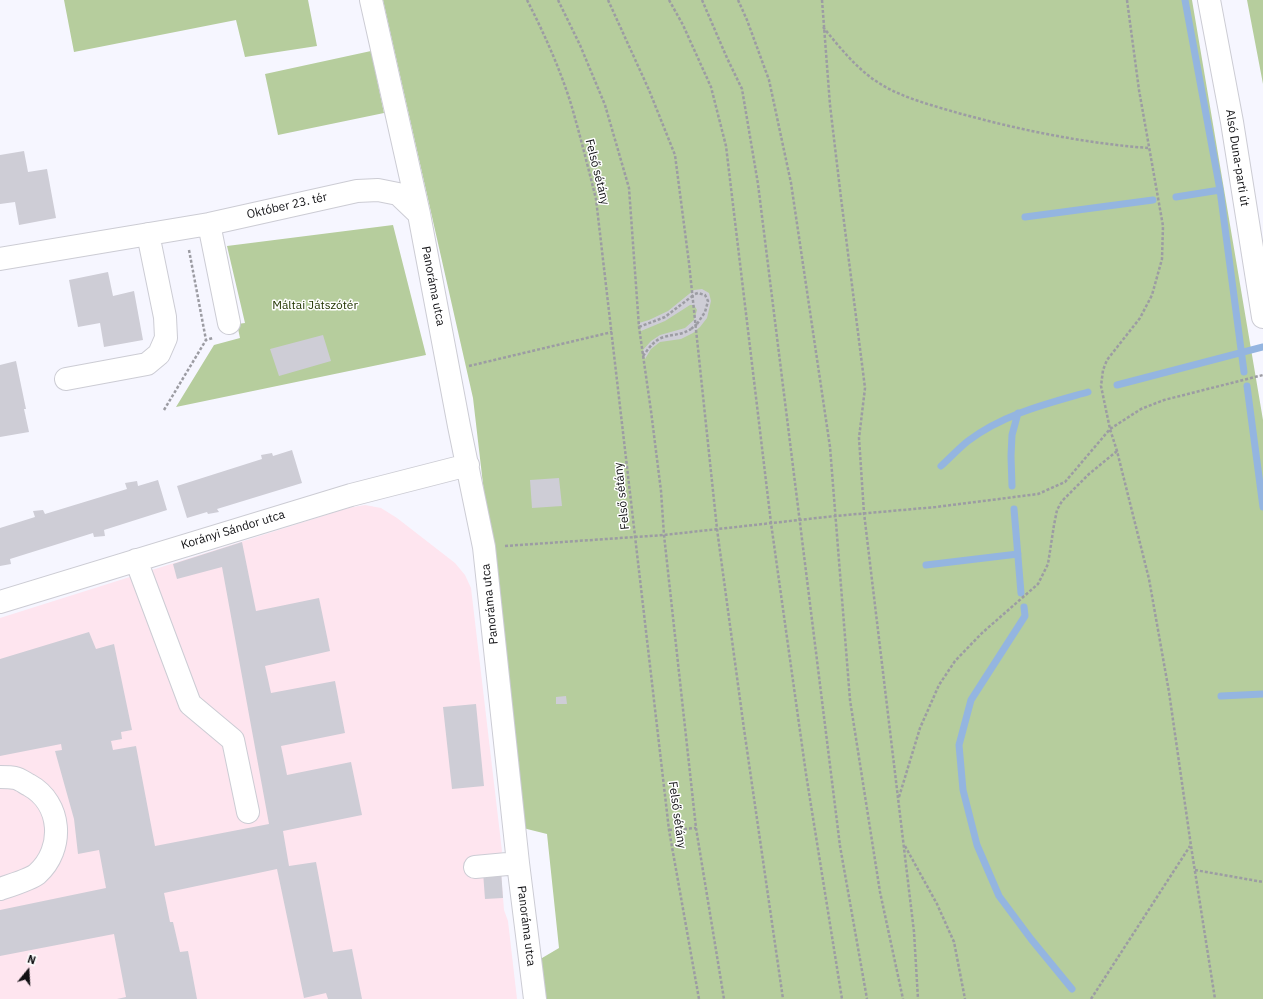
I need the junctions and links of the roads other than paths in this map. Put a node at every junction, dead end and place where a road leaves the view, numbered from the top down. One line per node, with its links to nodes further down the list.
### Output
1 (371, 0): 3 (street, Panoráma utca)
2 (1209, 0): 7 (street, Alsó Duna-parti út)
3 (419, 214): 4 (street, Október 23. tér); 10 (street, Panoráma utca)
4 (211, 233): 5 (street, Október 23. tér); 8 (street)
5 (148, 234): 6 (street, Október 23. tér); 9 (street)
6 (0, 259)
7 (1263, 317)
8 (225, 330)
9 (66, 379)
10 (468, 465): 11 (street, Korányi Sándor utca); 15 (street, Panoráma utca)
11 (136, 560): 12 (street, Korányi Sándor utca); 14 (street)
12 (0, 602)
13 (0, 777): 17 (street)
14 (248, 812)
15 (518, 863): 16 (street); 18 (street, Panoráma utca)
16 (475, 867)
17 (0, 889)
18 (535, 999)

